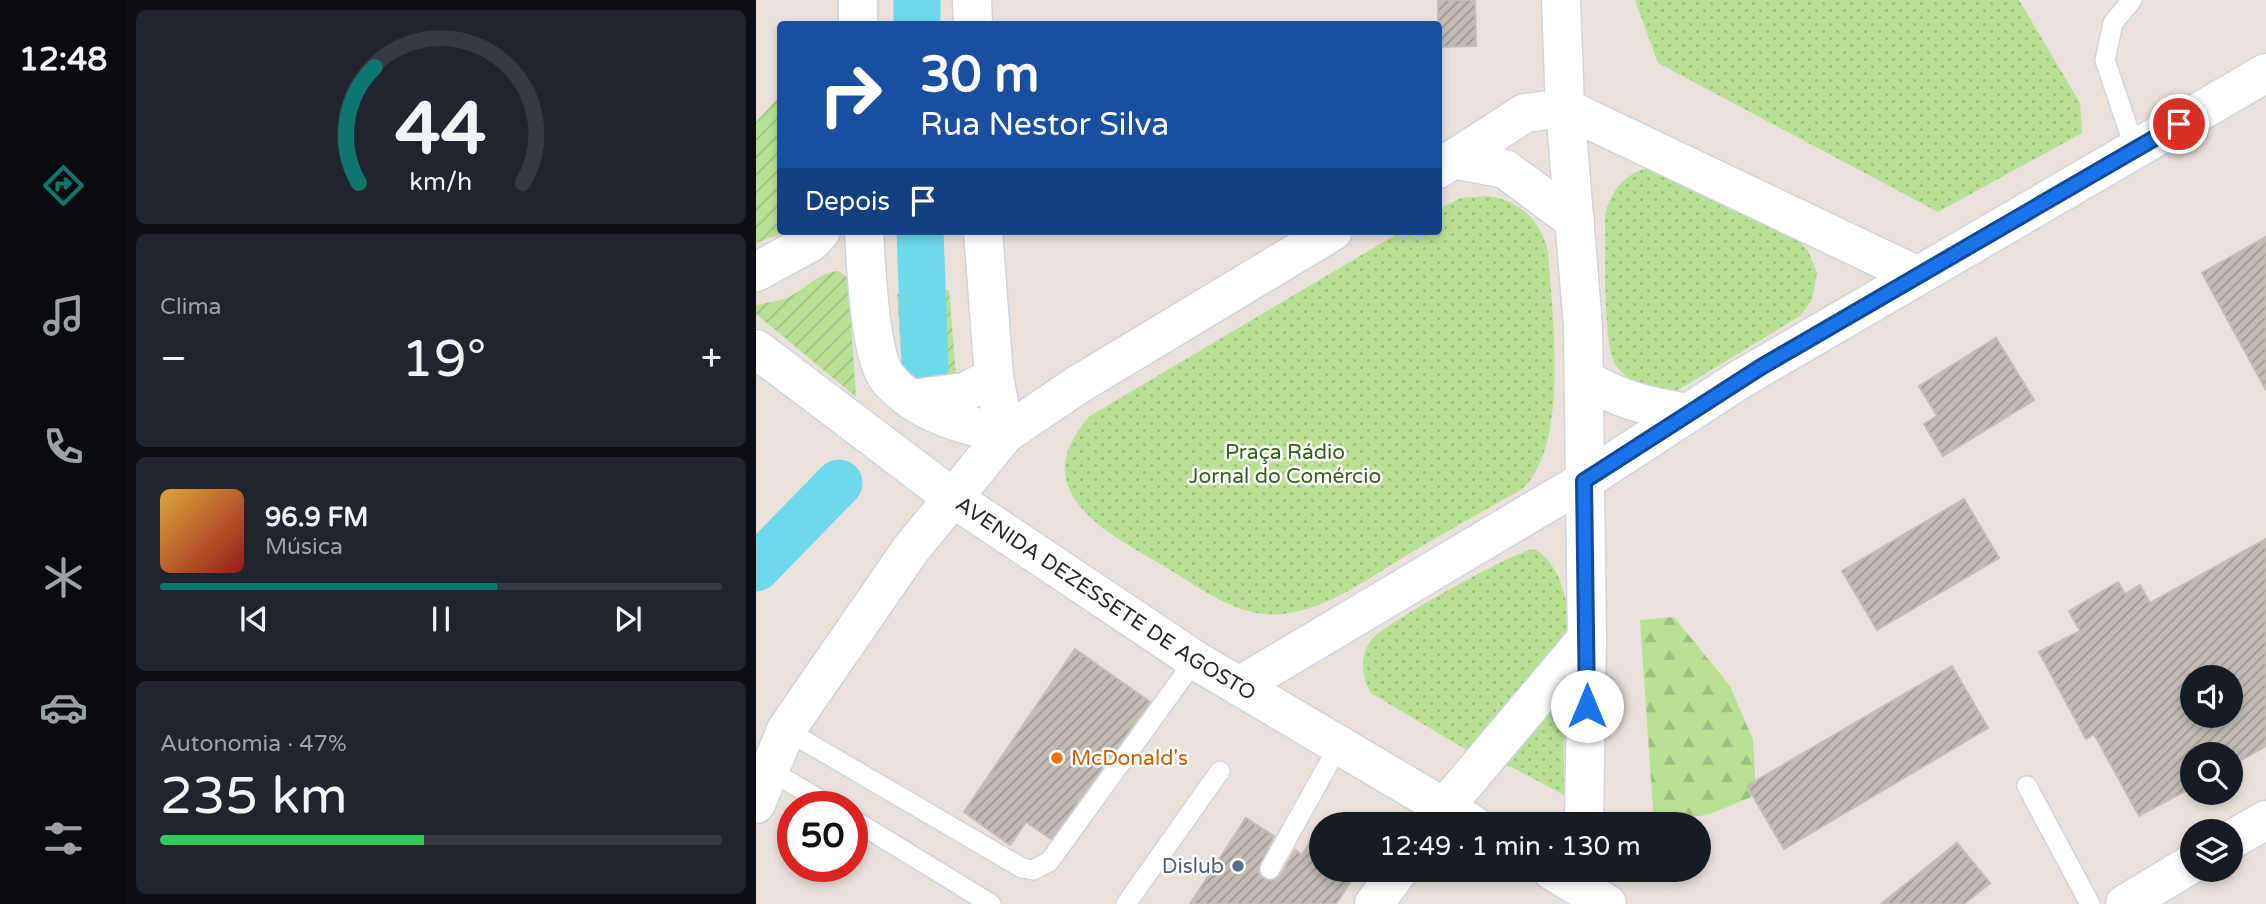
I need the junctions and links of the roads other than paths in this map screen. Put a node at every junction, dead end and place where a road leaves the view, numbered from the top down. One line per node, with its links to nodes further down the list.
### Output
1 (858, 0): 5 (main road)
2 (972, 0): 6 (main road)
3 (1561, 0): 8 (main road)
4 (2132, 0): 9 (lane)
5 (858, 21)
6 (973, 21)
7 (2266, 72): 9 (main road)
8 (1565, 108): 10 (main road); 11 (main road); 17 (main road)
9 (2135, 149): 17 (main road)
10 (1446, 164): 11 (main road)
11 (1575, 221): 20 (main road)
12 (817, 235): 16 (main road)
13 (864, 235): 21 (main road)
14 (983, 235): 19 (main road)
15 (1327, 235): 23 (main road)
16 (756, 272)
17 (1916, 275): 22 (main road)
18 (756, 349): 25 (main road, AVENIDA DEZESSETE DE AGOSTO)
19 (994, 377): 21 (main road); 23 (main road)
20 (1585, 379): 22 (main road); 24 (main road)
21 (912, 398): 23 (main road)
22 (1689, 413): 24 (main road)
23 (1005, 434): 25 (main road)
24 (1584, 481): 26 (main road); 28 (main road)
25 (953, 498): 27 (main road, AVENIDA DEZESSETE DE AGOSTO); 30 (main road)
26 (1587, 638): 35 (main road); 36 (main road)
27 (1195, 660): 28 (main road, AVENIDA DEZESSETE DE AGOSTO); 30 (lane)
28 (1240, 686): 29 (main road, AVENIDA DEZESSETE DE AGOSTO)
29 (1339, 745): 34 (main road, AVENIDA DEZESSETE DE AGOSTO); 40 (lane)
30 (767, 763): 33 (lane)
31 (1220, 771): 44 (lane)
32 (2026, 786): 46 (lane)
33 (808, 791)
34 (1440, 812)
35 (1455, 812)
36 (1584, 812)
37 (2266, 820): 39 (main road)
38 (868, 828): 43 (lane)
39 (2243, 833)
40 (1270, 869)
41 (2180, 871): 47 (main road)
42 (1390, 882): 45 (main road)
43 (990, 904)
44 (1126, 904)
45 (1374, 904)
46 (2090, 904)
47 (2125, 904)

